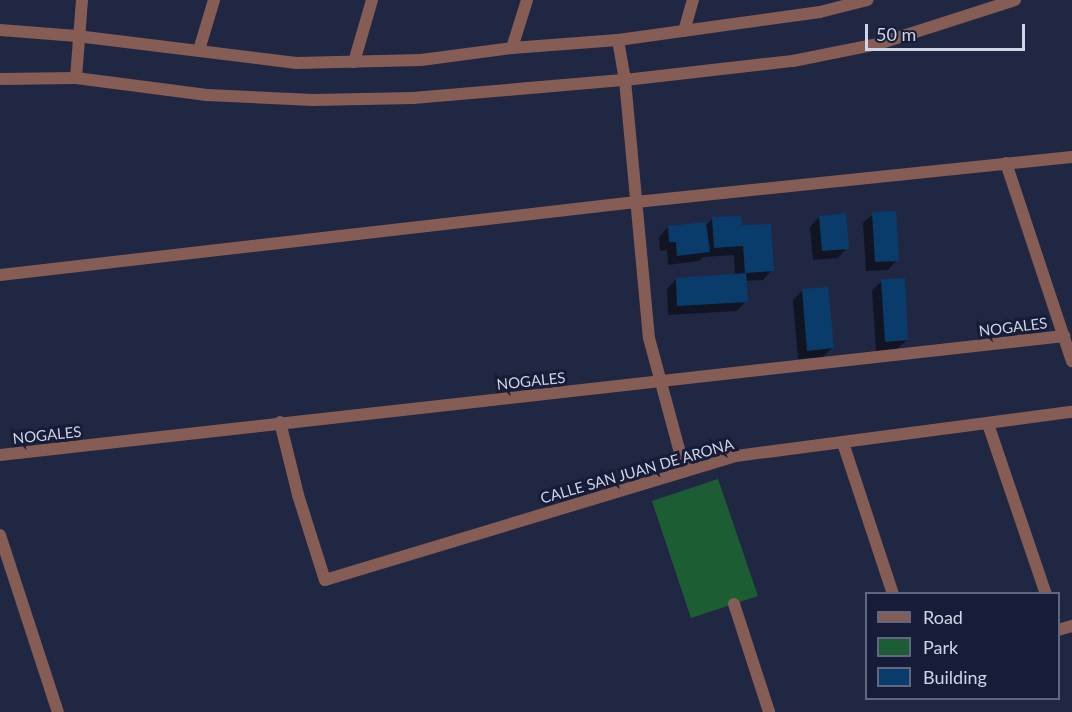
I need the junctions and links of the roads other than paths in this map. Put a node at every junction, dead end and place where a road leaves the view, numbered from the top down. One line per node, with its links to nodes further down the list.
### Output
1 (82, 0): 11 (street)
2 (214, 0): 14 (street)
3 (372, 0): 15 (street)
4 (527, 0): 13 (street)
5 (693, 0): 10 (street)
6 (867, 0): 8 (street)
7 (1015, 0): 18 (street)
8 (850, 3): 10 (street)
9 (0, 30): 11 (street)
10 (684, 30): 12 (street)
11 (77, 36): 14 (street); 16 (street)
12 (618, 40): 13 (street); 18 (street)
13 (513, 48): 15 (street)
14 (199, 50): 15 (street)
15 (354, 62)
16 (76, 78): 17 (street); 18 (street)
17 (0, 79)
18 (625, 80): 21 (street)
19 (1072, 156): 20 (street)
20 (1005, 163): 21 (street); 23 (street)
21 (636, 202): 22 (street); 25 (street)
22 (0, 275)
23 (1064, 336): 24 (street); 25 (street, NOGALES)
24 (1072, 361)
25 (659, 382): 27 (street, NOGALES); 31 (street)
26 (1072, 412): 28 (street, CALLE SAN JUAN DE ARONA)
27 (280, 422): 30 (street, NOGALES); 31 (street, CALLE SAN JUAN DE ARONA)
28 (988, 424): 29 (street, CALLE SAN JUAN DE ARONA); 34 (street)
29 (843, 443): 31 (street, CALLE SAN JUAN DE ARONA); 33 (street)
30 (0, 455)
31 (685, 471)
32 (0, 535): 36 (street)
33 (892, 592)
34 (1045, 592)
35 (734, 604): 37 (street)
36 (58, 712)
37 (770, 712)

